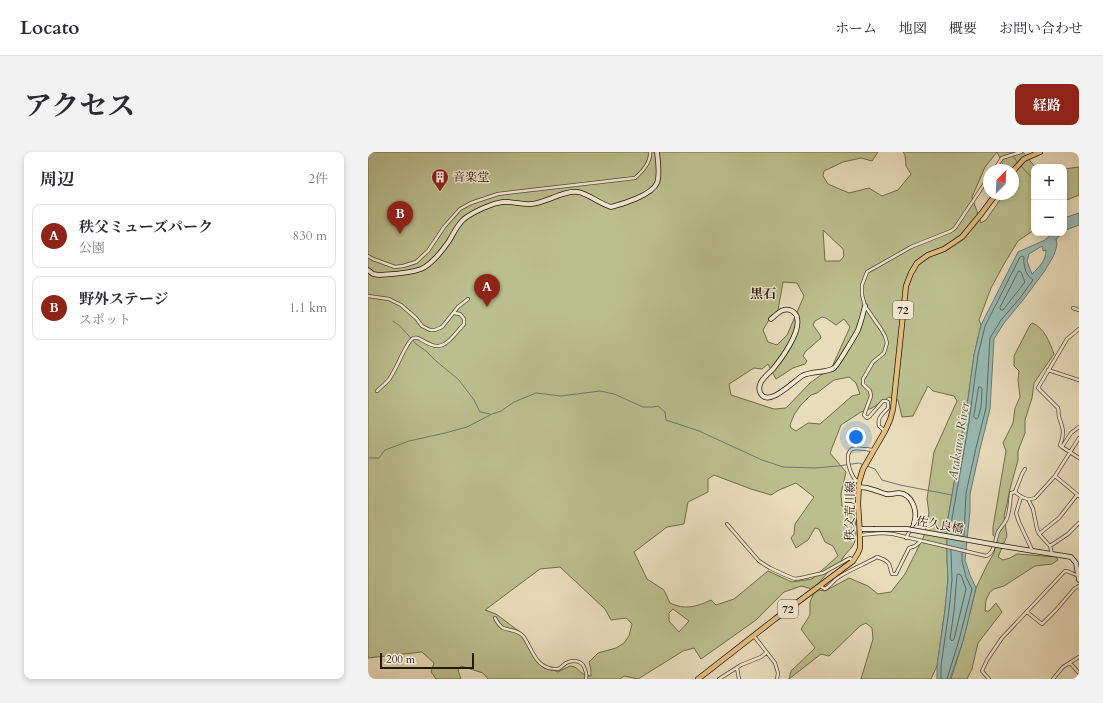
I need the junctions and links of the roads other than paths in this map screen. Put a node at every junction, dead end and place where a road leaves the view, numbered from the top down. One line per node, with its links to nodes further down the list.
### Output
1 (650, 152): 9 (street)
2 (657, 152): 10 (street)
3 (1021, 152): 5 (street)
4 (1040, 152): 6 (main road)
5 (998, 164)
6 (1019, 164)
7 (983, 186): 13 (street)
8 (992, 200): 23 (main road, 秩父荒川線 / 72)
9 (368, 256)
10 (368, 270)
11 (368, 296): 16 (street)
12 (468, 299): 16 (street)
13 (865, 306): 17 (street); 23 (street)
14 (1073, 308): 15 (street)
15 (1079, 310)
16 (454, 313): 21 (street)
17 (771, 319)
18 (1079, 329): 19 (street)
19 (1048, 370): 20 (street); 25 (street)
20 (1079, 380)
21 (377, 391)
22 (1079, 428): 25 (street)
23 (885, 431): 26 (main road, 秩父荒川線 / 72)
24 (1079, 438): 27 (street)
25 (1062, 447): 27 (street)
26 (874, 450): 31 (main road, 秩父荒川線 / 72); 31 (street)
27 (1071, 452): 28 (street); 30 (street)
28 (1079, 458)
29 (1025, 469): 32 (street)
30 (1055, 476): 33 (street); 35 (street)
31 (859, 485): 36 (street); 39 (main road, 秩父荒川線 / 72)
32 (1015, 492): 34 (street); 43 (street)
33 (1078, 495): 40 (street)
34 (1021, 497): 35 (street); 45 (street)
35 (1027, 499): 40 (street)
36 (914, 523): 42 (street)
37 (1079, 523): 44 (street)
38 (727, 524): 47 (street)
39 (860, 529): 41 (main road, 秩父荒川線 / 72); 45 (street, 佐久良橋, bridge)
40 (1039, 534): 44 (street)
41 (860, 535): 42 (street); 47 (main road, 秩父荒川線 / 72)
42 (906, 538): 43 (street)
43 (921, 541): 50 (street)
44 (1050, 546): 46 (street)
45 (1033, 552): 46 (street, 佐久良橋)
46 (1052, 554): 48 (street, 佐久良橋)
47 (853, 561): 50 (main road, 72)
48 (1078, 575): 49 (street); 52 (street)
49 (1079, 580)
50 (820, 586): 54 (main road, 72)
51 (1079, 586): 52 (street)
52 (1027, 612): 65 (street)
53 (495, 618): 60 (street)
54 (754, 635): 55 (street); 61 (main road, 72)
55 (766, 652): 58 (street); 64 (street)
56 (1079, 657): 57 (street)
57 (1070, 663): 59 (street); 66 (street)
58 (737, 668): 62 (street); 63 (street)
59 (1079, 673)
60 (586, 679)
61 (698, 679)
62 (719, 679)
63 (739, 679)
64 (776, 679)
65 (989, 679)
66 (1053, 679)

